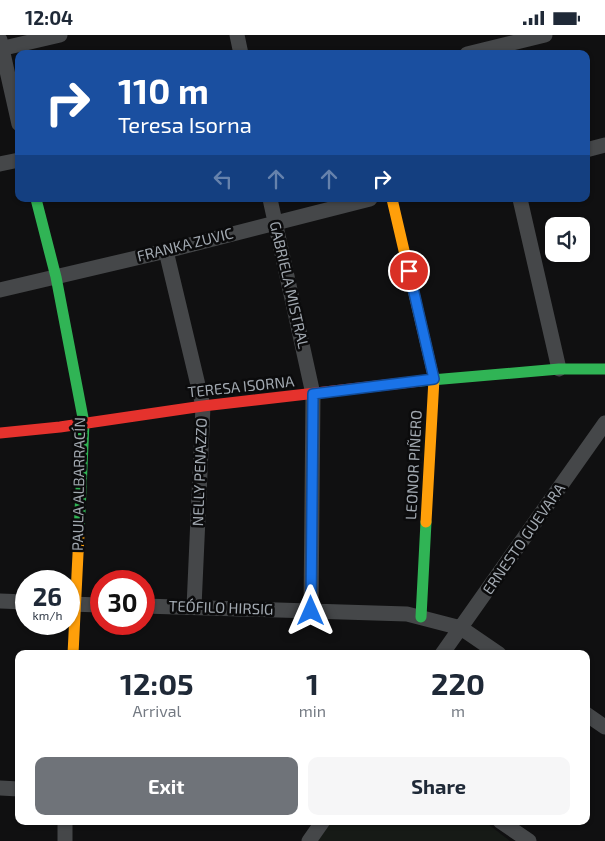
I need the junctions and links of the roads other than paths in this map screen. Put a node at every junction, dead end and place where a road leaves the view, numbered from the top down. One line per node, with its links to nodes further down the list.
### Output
1 (60, 35): 4 (street)
2 (237, 35): 6 (street)
3 (545, 35): 5 (street)
4 (1, 46): 7 (street)
5 (485, 46)
6 (240, 50)
7 (15, 107)
8 (605, 145): 9 (street)
9 (590, 149)
10 (15, 161): 11 (street)
11 (0, 164)
12 (37, 202): 19 (street, PAULA ALBARRACÍN)
13 (270, 202): 17 (street, GABRIELA MISTRAL)
14 (358, 202): 17 (street, FRANKA ZUVIC)
15 (393, 202): 23 (street, LEONOR PIÑERO)
16 (521, 202): 21 (street)
17 (274, 223): 18 (street, FRANKA ZUVIC); 24 (street, GABRIELA MISTRAL)
18 (166, 251): 19 (street, FRANKA ZUVIC); 25 (street, NELLY PENAZZO)
19 (56, 277): 20 (street, FRANKA ZUVIC); 26 (street, PAULA ALBARRACÍN)
20 (0, 290)
21 (559, 369): 22 (street, TERESA ISORNA); 23 (street, TERESA ISORNA)
22 (605, 369)
23 (434, 379): 24 (street, TERESA ISORNA); 35 (street, LEONOR PIÑERO)
24 (313, 394): 25 (street, TERESA ISORNA); 34 (street, GABRIELA MISTRAL)
25 (203, 406): 26 (street, TERESA ISORNA); 33 (street, NELLY PENAZZO)
26 (84, 423): 28 (street, TERESA ISORNA); 29 (street, PAULA ALBARRACÍN)
27 (605, 423): 36 (street, ERNESTO GUEVARA)
28 (0, 433)
29 (74, 570)
30 (0, 601): 31 (street)
31 (15, 602)
32 (155, 606): 33 (street, TEÓFILO HIRSIG)
33 (194, 607): 34 (street, TEÓFILO HIRSIG)
34 (311, 611): 35 (street, TEÓFILO HIRSIG)
35 (420, 617): 36 (street, TEÓFILO HIRSIG)
36 (461, 627): 39 (street, ERNESTO GUEVARA); 40 (street, TEÓFILO HIRSIG)
37 (73, 635): 38 (street, PAULA ALBARRACÍN)
38 (73, 650)
39 (445, 650)
40 (493, 650)
41 (590, 717): 42 (street)
42 (605, 727)
43 (0, 788): 44 (street)
44 (15, 789)
45 (65, 825): 48 (street)
46 (320, 825): 49 (street)
47 (506, 825): 50 (street)
48 (65, 841)
49 (309, 841)
50 (529, 841)

